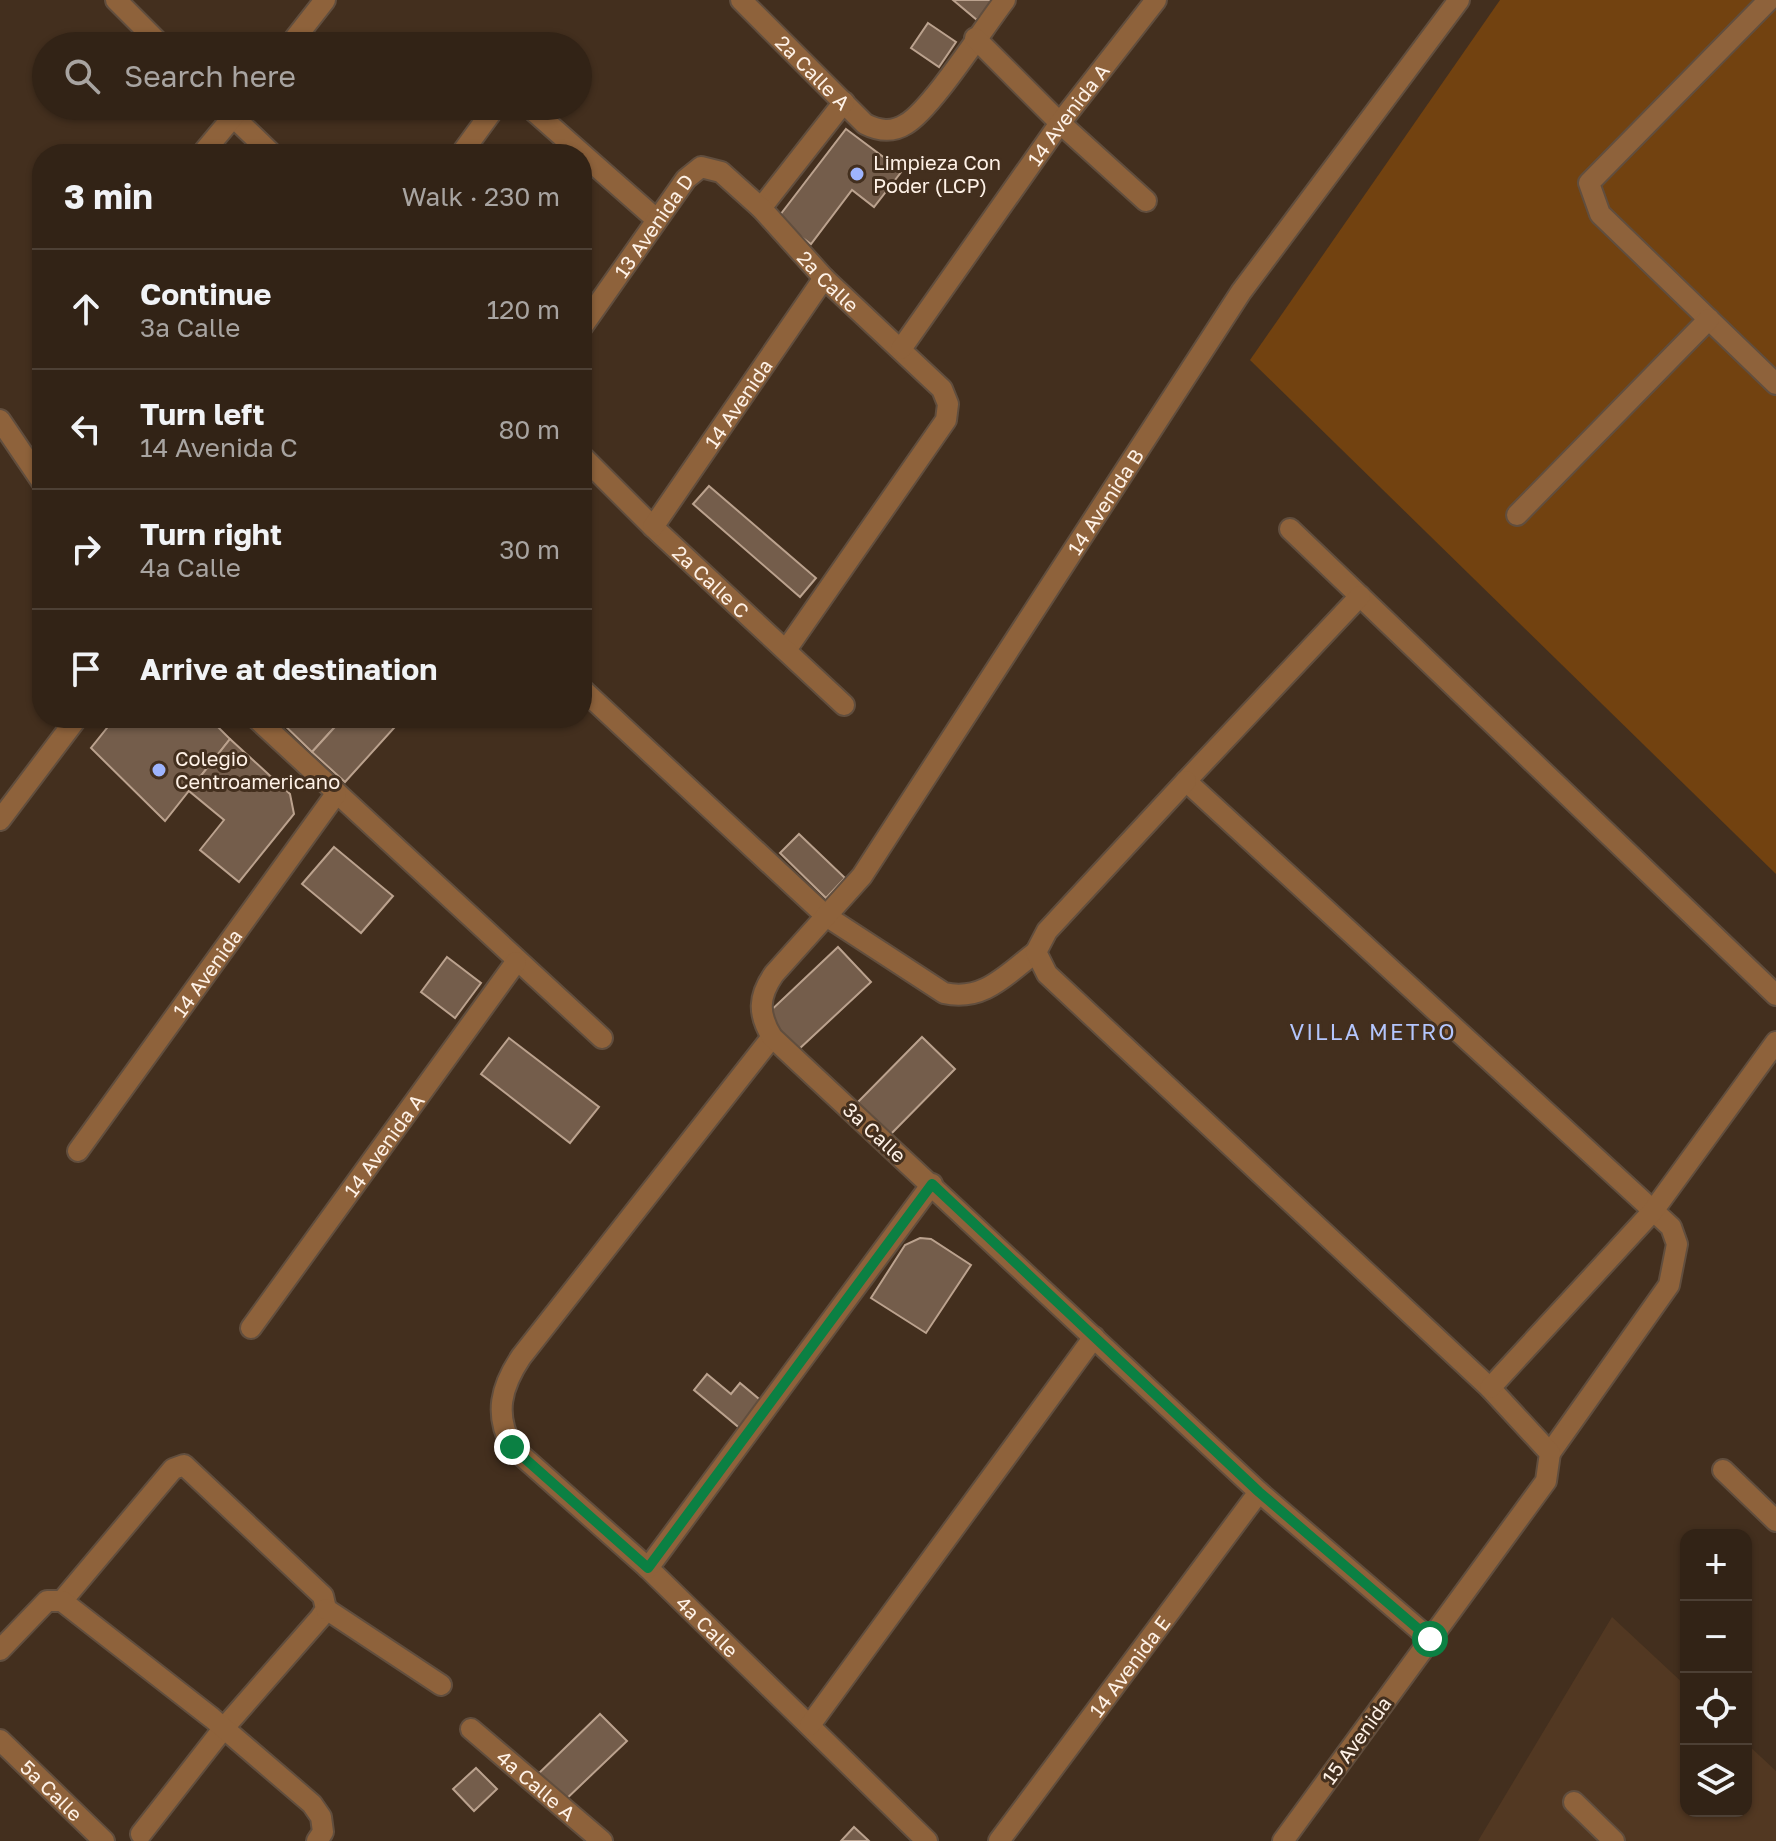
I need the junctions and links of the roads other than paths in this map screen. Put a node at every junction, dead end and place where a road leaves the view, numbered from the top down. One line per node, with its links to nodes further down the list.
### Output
1 (116, 0): 8 (street)
2 (325, 0): 9 (street)
3 (741, 0): 11 (street, 2a Calle A)
4 (1005, 0): 10 (street)
5 (1156, 0): 16 (street, 14 Avenida A)
6 (1459, 0): 46 (street, 14 Avenida B)
7 (1769, 0): 28 (street)
8 (148, 32)
9 (300, 32)
10 (975, 38): 11 (street, 2a Calle A); 16 (street)
11 (844, 102): 24 (street)
12 (225, 120): 17 (street)
13 (241, 120): 18 (street)
14 (486, 120): 19 (street)
15 (544, 120): 20 (street)
16 (1060, 123): 23 (street); 29 (street, 14 Avenida A)
17 (209, 144)
18 (263, 144)
19 (468, 144)
20 (571, 144)
21 (592, 162): 25 (street)
22 (701, 167): 24 (street, 2a Calle); 25 (street, 13 Avenida D)
23 (1146, 201)
24 (761, 208): 26 (street, 2a Calle)
25 (656, 219): 27 (street, 13 Avenida D)
26 (824, 278): 29 (street, 2a Calle); 35 (street, 14 Avenida)
27 (592, 312)
28 (1709, 319): 30 (street); 34 (street)
29 (901, 349): 38 (street, 2a Calle)
30 (1776, 384)
31 (0, 420): 33 (street)
32 (592, 466): 35 (street, 2a Calle C)
33 (32, 467)
34 (1517, 515)
35 (653, 527): 38 (street, 2a Calle C)
36 (1290, 529): 37 (street)
37 (1360, 596): 43 (street); 49 (street)
38 (786, 650): 40 (street, 2a Calle C)
39 (592, 698): 46 (street)
40 (844, 705)
41 (69, 728): 45 (street)
42 (267, 728): 44 (street)
43 (1186, 781): 47 (street); 56 (street, 15 Avenida)
44 (336, 794): 48 (street); 54 (street, 14 Avenida)
45 (0, 820)
46 (826, 916): 47 (street); 50 (street, 14 Avenida B)
47 (1036, 952): 59 (street)
48 (516, 962): 52 (street); 57 (street, 14 Avenida A)
49 (1776, 995)
50 (760, 1005): 51 (street, 3a Calle)
51 (772, 1037): 55 (street, 3a Calle); 64 (street, 4a Calle)
52 (602, 1038)
53 (1776, 1042): 56 (street)
54 (78, 1151)
55 (932, 1184): 58 (street, 3a Calle); 64 (street)
56 (1653, 1211): 59 (street); 60 (street, 15 Avenida)
57 (251, 1328)
58 (1094, 1337): 62 (street, 3a Calle); 70 (street)
59 (1490, 1388): 60 (street)
60 (1550, 1453): 67 (street, 15 Avenida)
61 (1723, 1470): 63 (street)
62 (1259, 1492): 67 (street, 3a Calle); 80 (street, 14 Avenida E)
63 (1776, 1521)
64 (648, 1568): 70 (street, 4a Calle)
65 (62, 1601): 66 (street); 68 (street); 71 (street)
66 (326, 1609): 69 (street); 71 (street)
67 (1430, 1639): 81 (street, 15 Avenida)
68 (0, 1650)
69 (441, 1685)
70 (810, 1725): 79 (street, 4a Calle)
71 (223, 1729): 75 (street); 77 (street)
72 (471, 1729): 78 (street, 4a Calle A)
73 (0, 1740): 76 (street, 5a Calle)
74 (1574, 1802): 82 (street)
75 (141, 1834)
76 (104, 1841)
77 (317, 1841)
78 (602, 1841)
79 (927, 1841)
80 (999, 1841)
81 (1283, 1841)
82 (1614, 1841)

